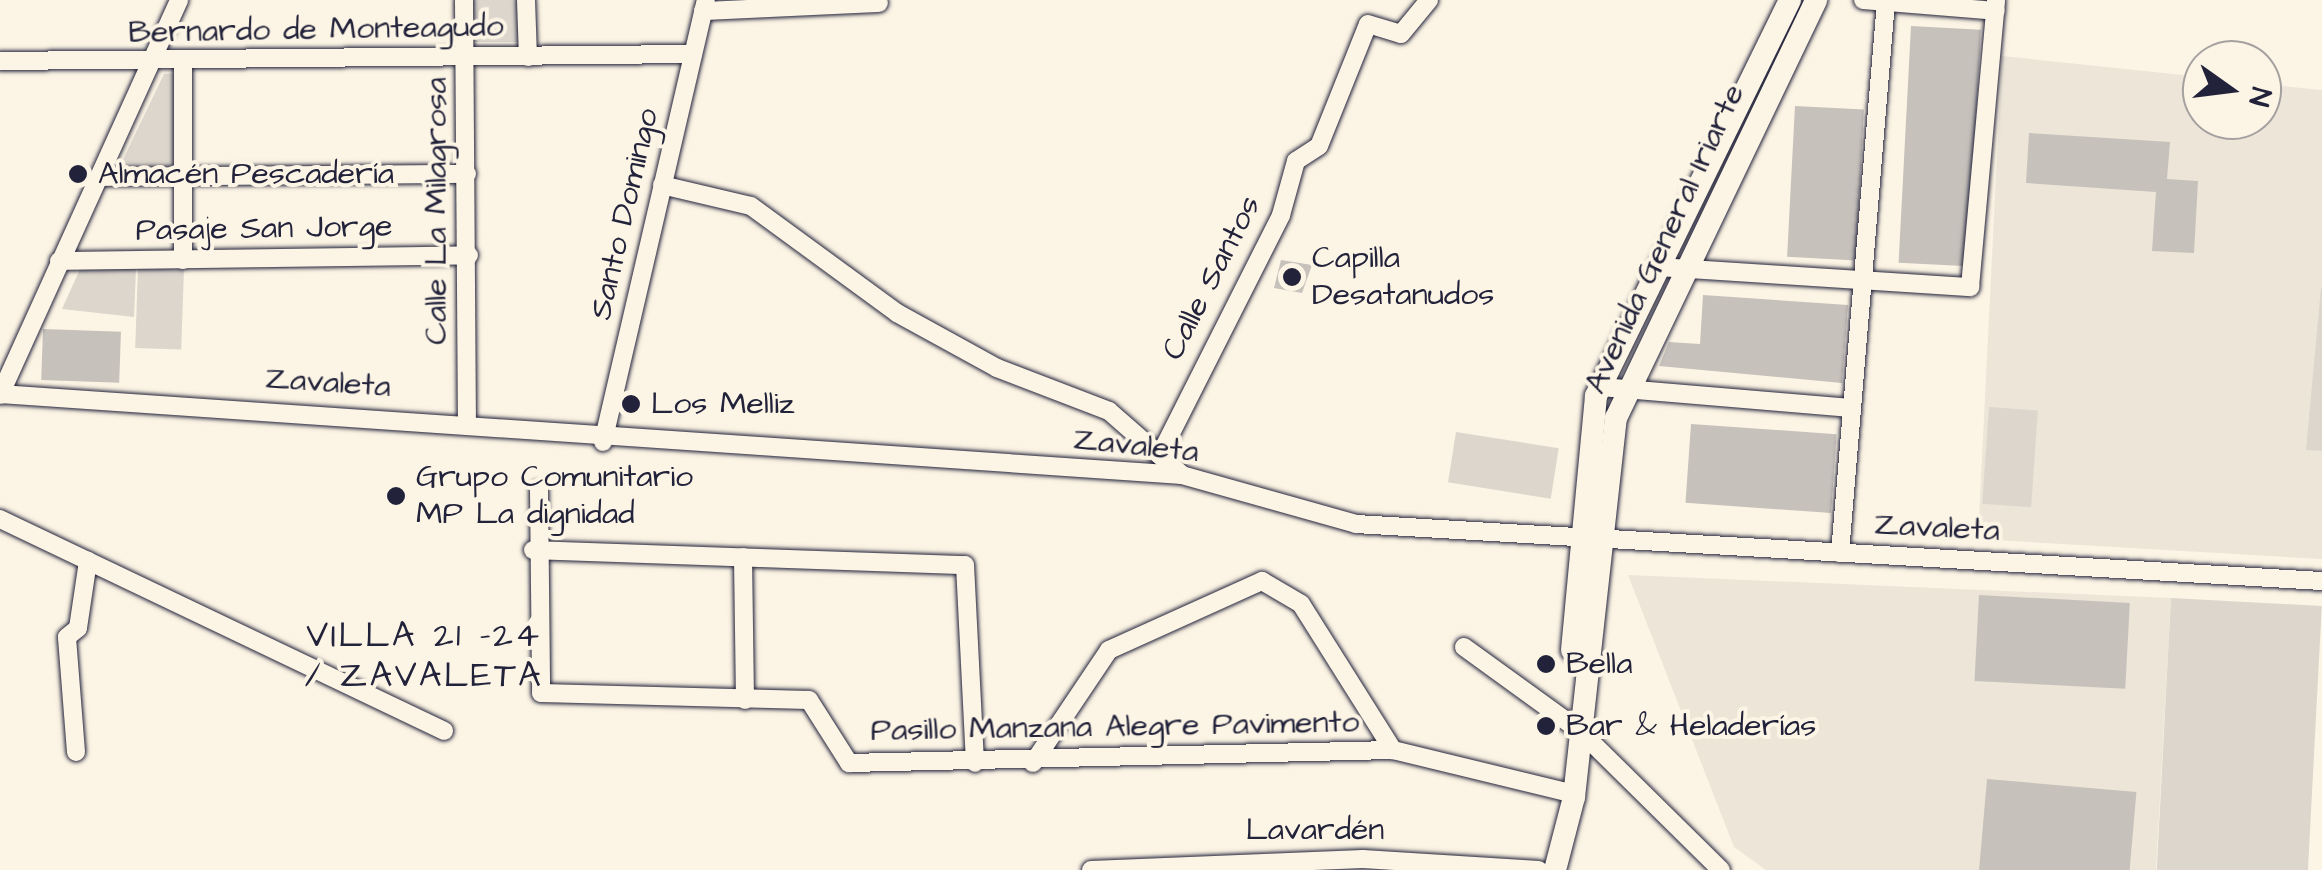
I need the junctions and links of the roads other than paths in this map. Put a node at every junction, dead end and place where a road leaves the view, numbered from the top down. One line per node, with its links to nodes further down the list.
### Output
1 (179, 0): 17 (street)
2 (464, 0): 14 (street, Calle La Milagrosa)
3 (526, 0): 13 (street)
4 (1429, 0): 32 (street, Calle Santos)
5 (1790, 0): 25 (main road, Avenida General Iriarte)
6 (1816, 0): 25 (main road, Avenida General Iriarte)
7 (1863, 0): 8 (street)
8 (1886, 2): 10 (street); 26 (street)
9 (879, 3): 11 (street)
10 (1996, 5): 26 (street)
11 (704, 6): 12 (street, Santo Domingo)
12 (693, 54): 13 (street, Bernardo de Monteagudo); 21 (street, Santo Domingo)
13 (528, 58): 14 (street, Bernardo de Monteagudo)
14 (467, 59): 16 (street, Bernardo de Monteagudo); 18 (street, Calle La Milagrosa)
15 (0, 60): 17 (street, Bernardo de Monteagudo)
16 (183, 63): 17 (street, Bernardo de Monteagudo); 19 (street)
17 (150, 64): 20 (street)
18 (467, 174): 19 (street); 22 (street, Calle La Milagrosa)
19 (183, 175): 20 (street); 23 (street)
20 (99, 178): 24 (street)
21 (662, 185): 31 (street, Santo Domingo); 32 (street)
22 (469, 255): 23 (street, Pasaje San Jorge); 30 (street, Calle La Milagrosa)
23 (183, 260): 24 (street, Pasaje San Jorge)
24 (60, 261): 28 (street)
25 (1671, 268): 26 (street); 27 (main road, Avenida General Iriarte)
26 (1868, 286): 29 (street)
27 (1613, 388): 29 (street); 36 (main road, Avenida General Iriarte)
28 (0, 395): 30 (street, Zavaleta)
29 (1851, 408): 38 (street)
30 (467, 423): 31 (street, Zavaleta)
31 (602, 442): 33 (street, Zavaleta)
32 (1160, 455): 33 (street)
33 (1182, 476): 36 (street, Zavaleta)
34 (539, 490): 37 (street, Pasillo Manzana Alegre Pavimento)
35 (0, 519): 40 (street)
36 (1586, 540): 38 (street, Zavaleta); 44 (main road, Avenida General Iriarte)
37 (533, 550): 39 (street); 43 (street, Pasillo Manzana Alegre Pavimento)
38 (1840, 553): 41 (street, Zavaleta)
39 (743, 557): 43 (street); 48 (street)
40 (88, 561): 45 (street); 47 (street)
41 (2322, 581)
42 (1464, 647): 44 (street)
43 (745, 700): 48 (street, Pasillo Manzana Alegre Pavimento)
44 (1575, 727): 50 (main road, Avenida General Iriarte); 53 (main road, Avenida General Iriarte); 54 (street)
45 (444, 731)
46 (1392, 750): 49 (street, Pasillo Manzana Alegre Pavimento); 49 (street); 50 (street, Pasillo Manzana Alegre Pavimento)
47 (76, 752)
48 (975, 763): 49 (street, Pasillo Manzana Alegre Pavimento)
49 (1032, 763)
50 (1562, 792): 52 (main road, Avenida General Iriarte)
51 (1091, 870): 52 (street, Lavardén)
52 (1539, 870)
53 (1555, 870)
54 (1721, 870)

